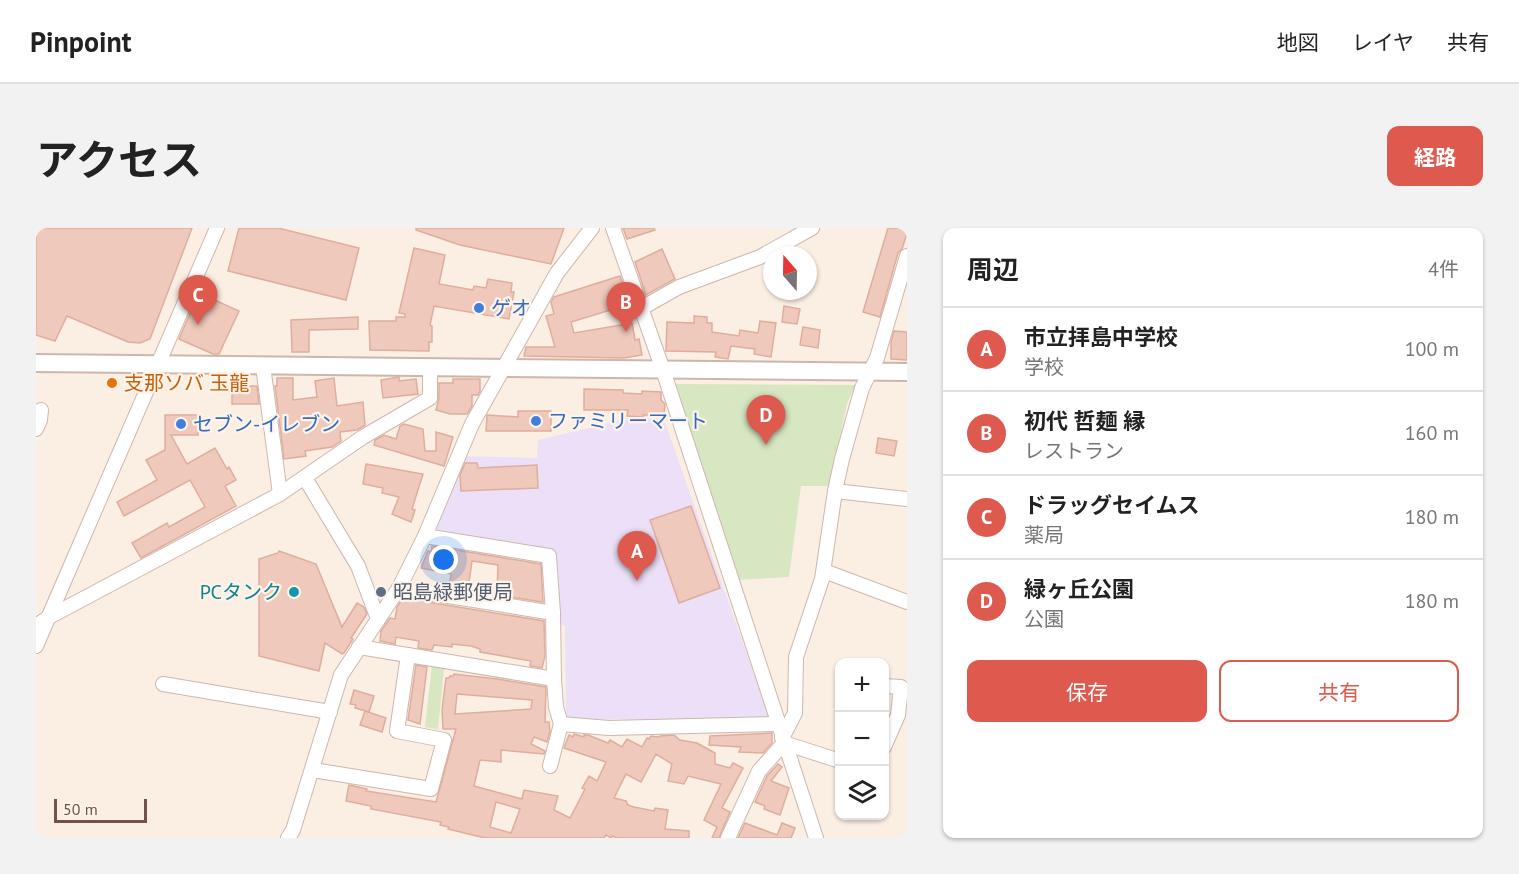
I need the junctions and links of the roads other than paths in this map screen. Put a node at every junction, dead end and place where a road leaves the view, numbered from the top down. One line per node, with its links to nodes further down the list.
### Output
1 (217, 228): 8 (street)
2 (592, 228): 11 (street)
3 (613, 228): 6 (street)
4 (812, 228): 6 (street)
5 (907, 256): 13 (street)
6 (640, 309): 12 (street)
7 (36, 363): 8 (street)
8 (158, 364): 9 (street); 26 (street)
9 (263, 366): 10 (street); 19 (street)
10 (430, 368): 11 (street); 17 (street)
11 (504, 369): 12 (street); 21 (street)
12 (663, 369): 13 (street); 37 (street)
13 (870, 372): 14 (street); 18 (street)
14 (907, 372)
15 (41, 410): 16 (street)
16 (36, 429)
17 (305, 478): 19 (street); 27 (street)
18 (835, 491): 20 (street); 22 (street)
19 (280, 494): 26 (street)
20 (907, 499)
21 (424, 536): 23 (street); 25 (street)
22 (824, 571): 24 (street); 39 (street)
23 (399, 588): 25 (street); 27 (street)
24 (907, 602)
25 (553, 613): 32 (street)
26 (49, 617): 28 (street); 29 (street)
27 (378, 619): 30 (street)
28 (36, 626)
29 (36, 646)
30 (359, 647): 31 (street); 35 (street)
31 (408, 655): 32 (street); 42 (street)
32 (554, 679): 36 (street)
33 (163, 684): 35 (street)
34 (889, 686): 38 (street)
35 (330, 712): 42 (street)
36 (561, 724): 37 (street); 41 (street)
37 (777, 724): 39 (street)
38 (889, 737)
39 (783, 741): 40 (street); 44 (street); 45 (street)
40 (835, 759)
41 (550, 766)
42 (313, 770): 43 (street)
43 (288, 838)
44 (728, 838)
45 (816, 838)

